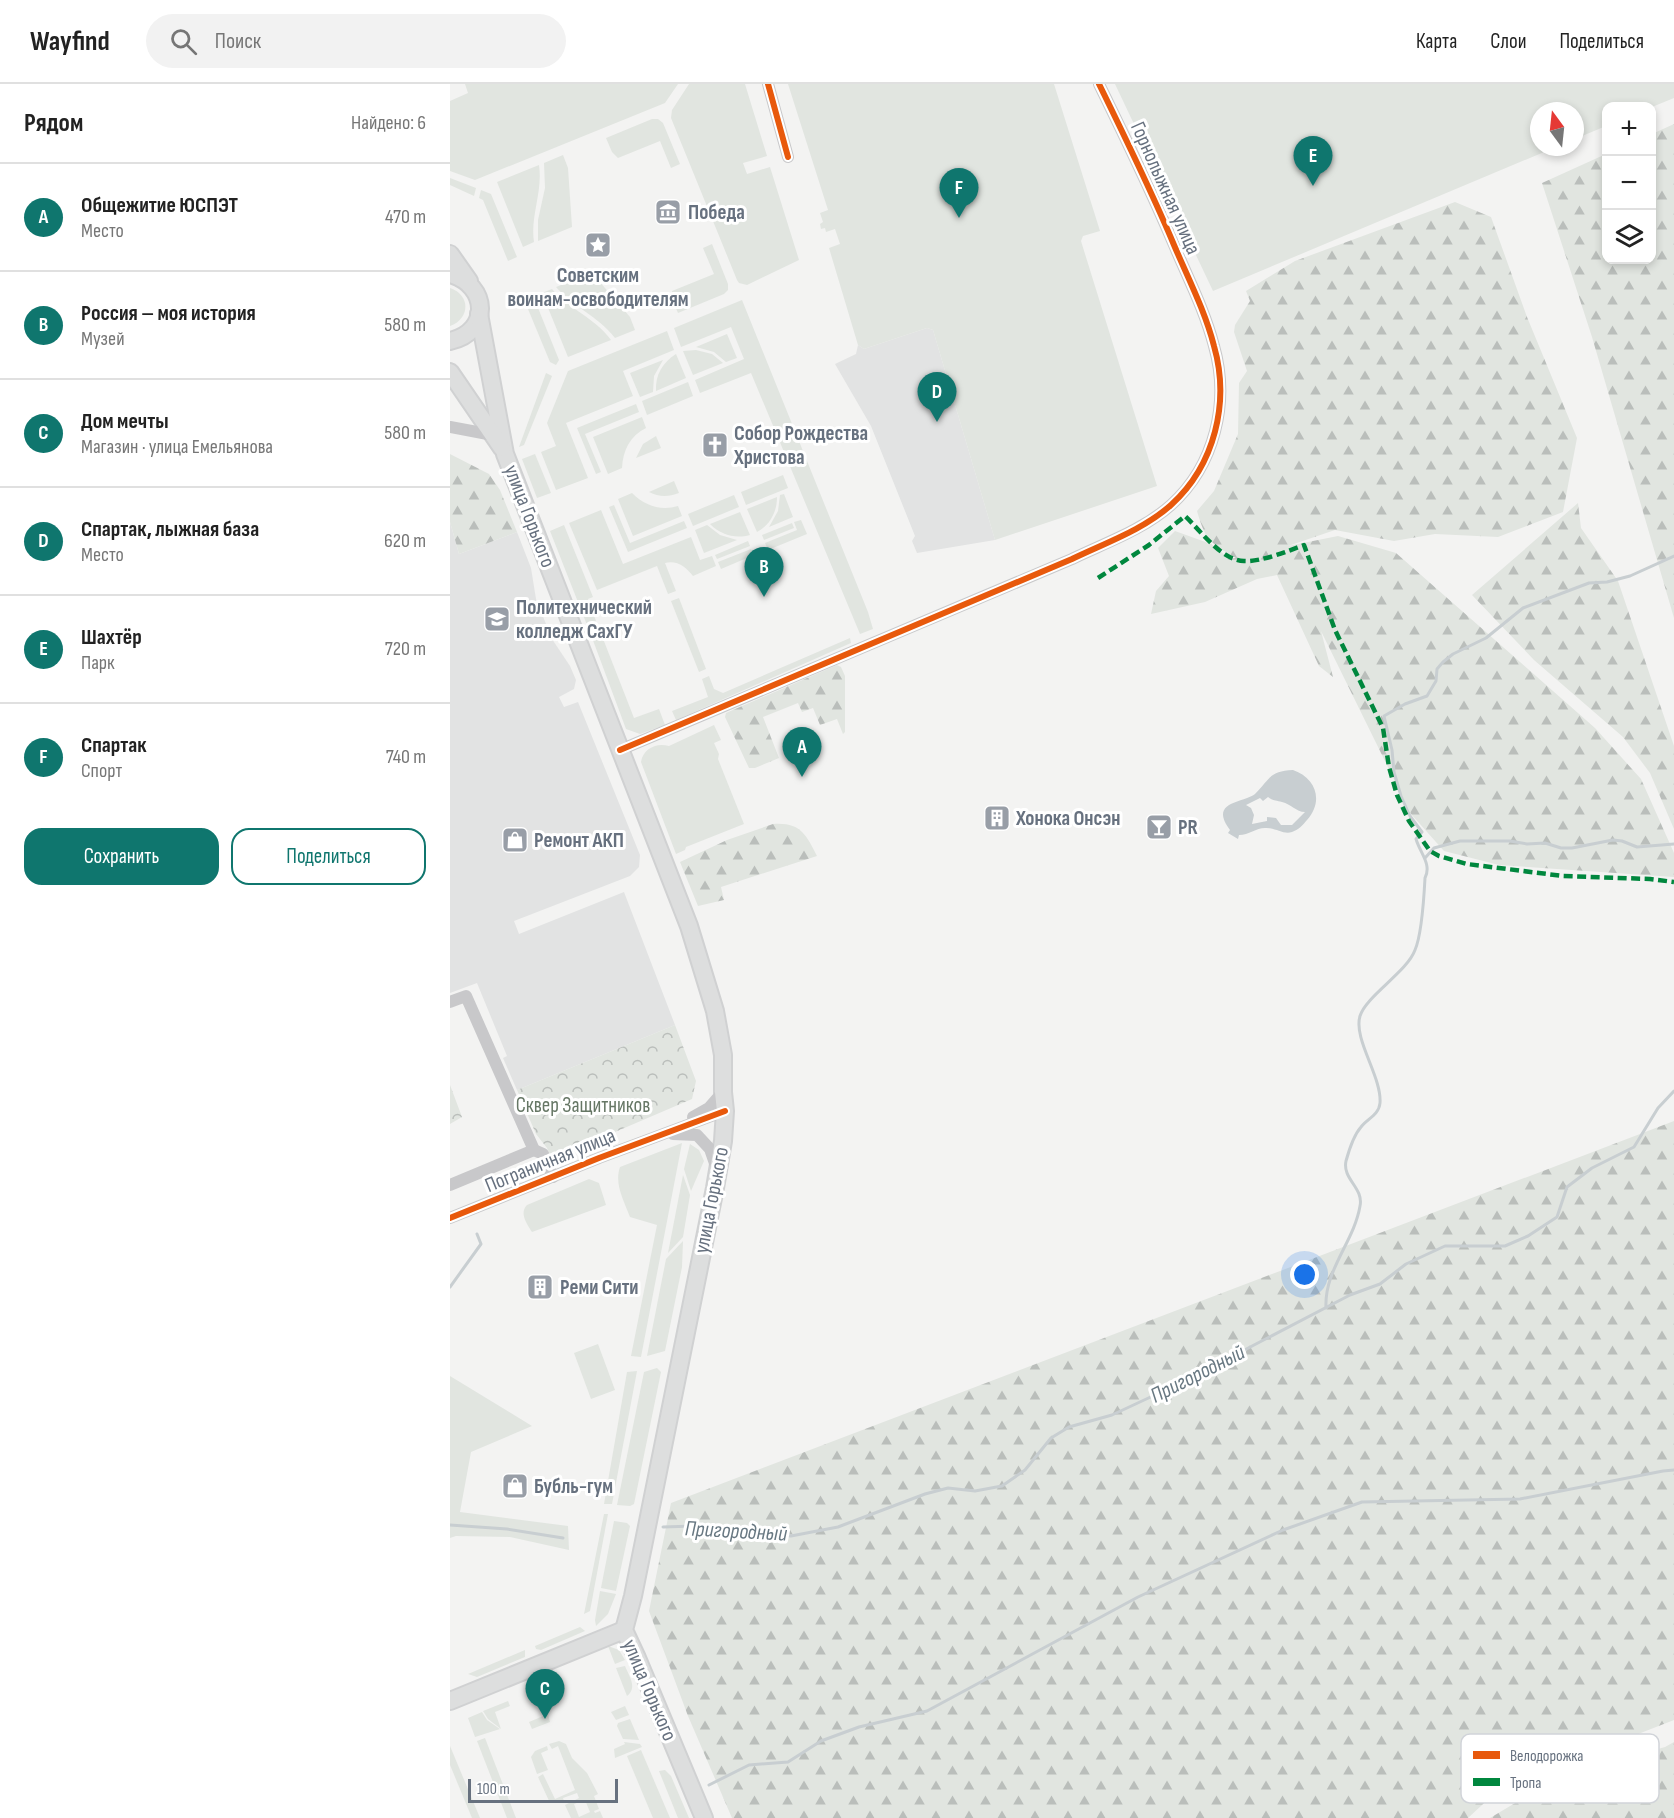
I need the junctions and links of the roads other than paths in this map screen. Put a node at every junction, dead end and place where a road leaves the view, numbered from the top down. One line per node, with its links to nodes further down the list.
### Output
1 (768, 84): 3 (street)
2 (1099, 84): 13 (street, Горнолыжная улица)
3 (788, 157)
4 (450, 254): 6 (main road)
5 (450, 274): 6 (main road)
6 (471, 284): 7 (main road, улица Горького)
7 (479, 314): 8 (main road); 12 (main road, улица Горького)
8 (450, 341)
9 (450, 372): 11 (main road, улица Горького)
10 (450, 427): 11 (street)
11 (493, 435): 12 (main road, улица Горького)
12 (506, 454): 13 (main road, улица Горького)
13 (620, 750): 15 (main road, улица Горького)
14 (450, 1002): 18 (street)
15 (723, 1092): 16 (main road, улица Горького); 17 (street, Пограничная улица)
16 (725, 1111): 17 (street, Пограничная улица); 19 (main road, улица Горького)
17 (663, 1133): 19 (street); 20 (street, Пограничная улица)
18 (534, 1150): 20 (street); 21 (street)
19 (718, 1170): 23 (main road, улица Горького)
20 (553, 1177): 22 (street, Пограничная улица)
21 (450, 1185)
22 (450, 1218)
23 (624, 1630): 24 (main road); 25 (main road, улица Горького)
24 (450, 1701)
25 (704, 1818)

